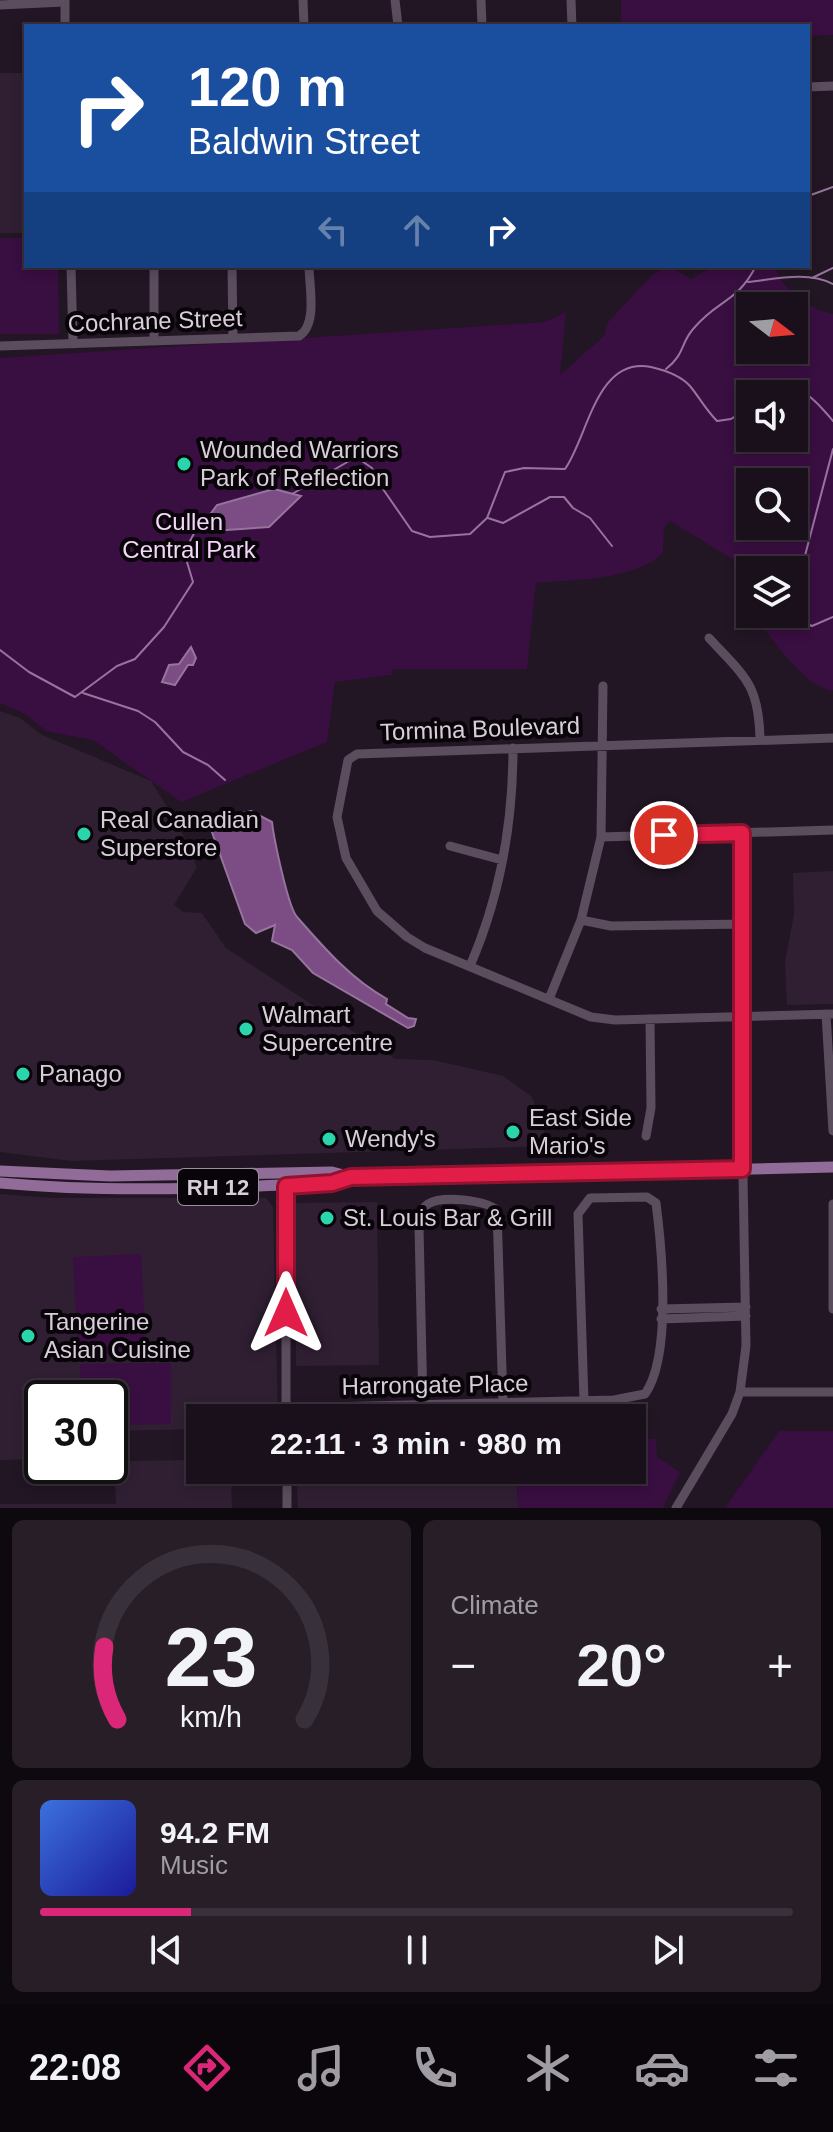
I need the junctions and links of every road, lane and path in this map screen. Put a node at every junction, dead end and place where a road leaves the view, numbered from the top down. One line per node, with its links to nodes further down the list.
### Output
1 (303, 0): 8 (street)
2 (395, 0): 9 (street)
3 (481, 0): 10 (street)
4 (571, 0): 11 (street)
5 (65, 1): 6 (street); 7 (street)
6 (0, 5)
7 (65, 24)
8 (304, 24)
9 (398, 24)
10 (482, 24)
11 (572, 24)
12 (833, 86): 13 (street)
13 (810, 87)
14 (71, 268): 20 (street)
15 (154, 268): 19 (street)
16 (232, 268): 18 (street)
17 (309, 268): 18 (street, Cochrane Street)
18 (233, 338): 19 (street, Cochrane Street)
19 (154, 341): 20 (street, Cochrane Street)
20 (73, 344): 21 (street, Cochrane Street)
21 (0, 346)
22 (709, 638): 25 (street)
23 (603, 686): 26 (street)
24 (833, 738): 25 (street, Tormina Boulevard)
25 (760, 740): 26 (street, Tormina Boulevard)
26 (602, 745): 27 (street, Tormina Boulevard); 30 (street)
27 (513, 748): 32 (street); 35 (street, Tormina Boulevard)
28 (833, 830): 29 (street)
29 (742, 833): 30 (street); 34 (street)
30 (601, 837): 33 (street)
31 (450, 846): 32 (street)
32 (502, 860): 35 (street)
33 (581, 920): 34 (street); 36 (street)
34 (744, 924): 38 (street)
35 (470, 966): 36 (street, Tormina Boulevard)
36 (549, 999): 39 (street, Tormina Boulevard)
37 (830, 1014): 38 (street, Tormina Boulevard); 40 (street)
38 (741, 1016): 39 (street, Tormina Boulevard); 43 (street)
39 (650, 1019): 41 (street)
40 (833, 1131)
41 (646, 1136)
42 (833, 1167): 43 (main road, RH 12)
43 (742, 1169): 45 (main road, RH 12); 49 (street)
44 (0, 1171): 45 (main road, RH 12)
45 (286, 1180): 46 (main road, RH 12); 55 (street)
46 (0, 1183)
47 (833, 1204): 48 (street)
48 (833, 1309)
49 (746, 1311): 50 (street); 51 (street)
50 (661, 1314): 53 (street, Harrongate Place); 53 (street, Harrongate Place)
51 (740, 1392): 52 (street); 60 (street)
52 (833, 1392)
53 (584, 1401): 54 (street, Harrongate Place)
54 (503, 1403): 56 (street); 57 (street, Harrongate Place)
55 (286, 1404)
56 (423, 1404)
57 (476, 1404)
58 (287, 1484): 59 (street)
59 (287, 1508)
60 (676, 1508)

